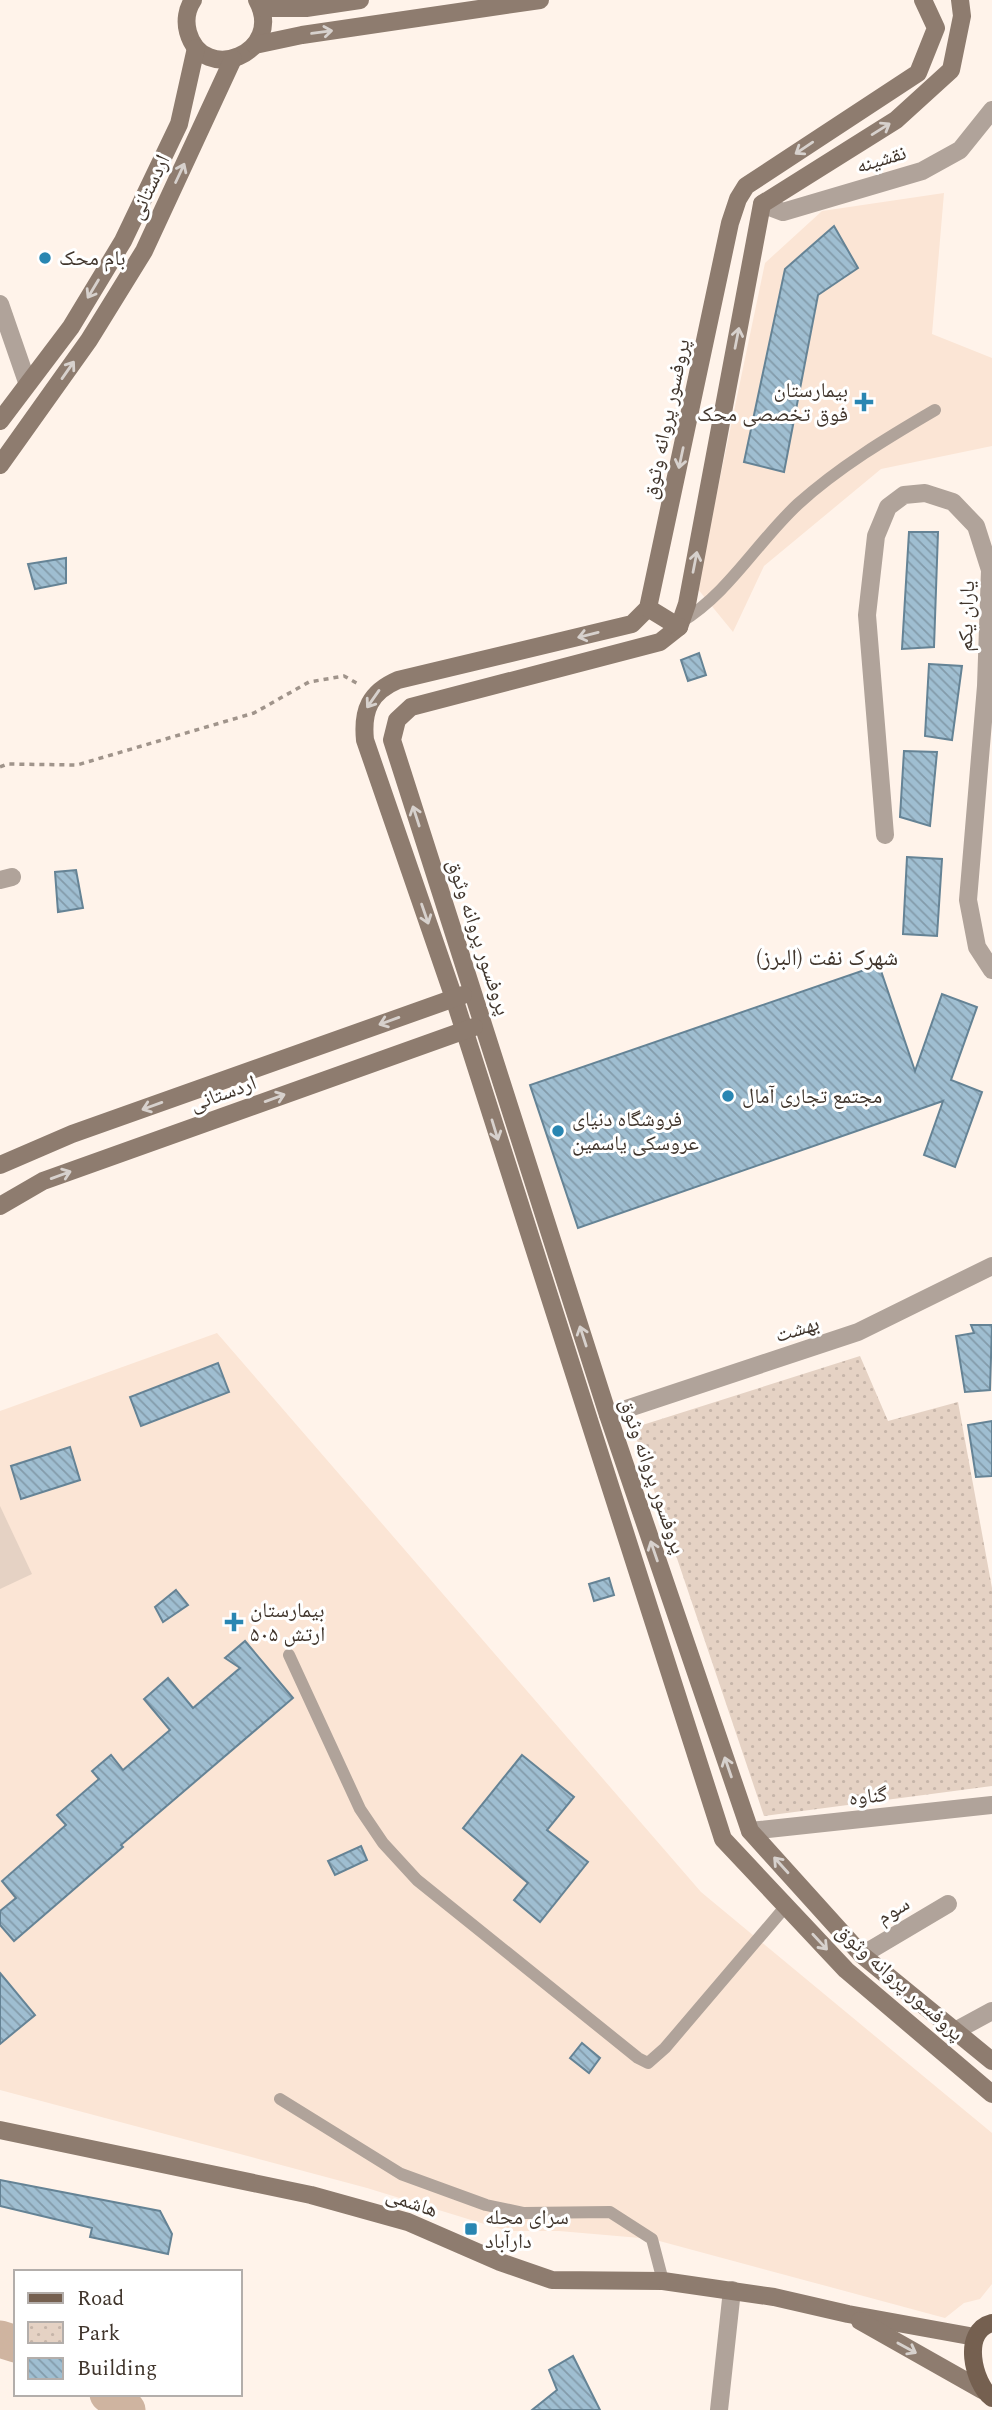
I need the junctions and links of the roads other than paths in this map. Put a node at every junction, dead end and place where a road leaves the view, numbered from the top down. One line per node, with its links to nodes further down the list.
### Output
1 (193, 0): 8 (main road)
2 (360, 0): 6 (main road)
3 (540, 0): 7 (main road, one-way to 3)
4 (923, 0): 11 (main road, one-way to 11)
5 (960, 0): 12 (main road, one-way to 5)
6 (259, 4): 7 (main road)
7 (255, 45): 9 (main road)
8 (196, 48): 9 (main road); 14 (main road, اردستانی, one-way to 14)
9 (233, 59): 16 (main road, اردستانی, one-way to 9)
10 (992, 110): 12 (street, نقشینه)
11 (738, 198): 12 (main road); 19 (main road, پروفسور پروانه وثوق, one-way to 19)
12 (762, 204): 20 (main road, one-way to 12)
13 (0, 304): 14 (street)
14 (27, 382): 16 (main road); 17 (main road, اردستانی)
15 (935, 410): 20 (lane)
16 (39, 413): 18 (main road, اردستانی)
17 (0, 421)
18 (0, 465)
19 (648, 608): 20 (main road); 24 (main road, پروفسور پروانه وثوق, one-way to 24)
20 (680, 625): 23 (main road, پروفسور پروانه وثوق, one-way to 20)
21 (885, 835): 22 (street, یاران یکم)
22 (992, 970)
23 (472, 992): 24 (main road, اردستانی); 25 (main road, پروفسور پروانه وثوق)
24 (454, 998): 26 (main road, پروفسور پروانه وثوق); 27 (main road, اردستانی, one-way to 27)
25 (483, 1024): 26 (main road, اردستانی); 30 (main road, پروفسور پروانه وثوق, one-way to 25)
26 (464, 1031): 28 (main road, اردستانی, one-way to 26); 31 (main road, پروفسور پروانه وثوق, one-way to 31)
27 (0, 1165)
28 (0, 1206)
29 (992, 1266): 30 (street, بهشت)
30 (608, 1415): 31 (main road); 34 (main road, پروفسور پروانه وثوق, one-way to 30)
31 (587, 1421): 35 (main road, پروفسور پروانه وثوق)
32 (289, 1655): 38 (lane)
33 (992, 1805): 34 (street, گناوه)
34 (750, 1831): 35 (main road); 36 (main road, پروفسور پروانه وثوق, one-way to 34)
35 (723, 1839): 38 (main road, پروفسور پروانه وثوق)
36 (802, 1889): 38 (main road); 39 (main road, پروفسور پروانه وثوق)
37 (948, 1904): 39 (street, سوم)
38 (786, 1906): 40 (main road, پروفسور پروانه وثوق, one-way to 40)
39 (862, 1955): 40 (main road); 42 (main road, پروفسور پروانه وثوق)
40 (846, 1970): 43 (main road, پروفسور پروانه وثوق)
41 (992, 2011): 42 (street)
42 (957, 2030): 43 (main road); 44 (main road, پروفسور پروانه وثوق)
43 (939, 2049): 45 (main road, پروفسور پروانه وثوق)
44 (992, 2061)
45 (992, 2095)
46 (280, 2099): 48 (lane)
47 (0, 2130): 48 (main road, هاشمی)
48 (663, 2281): 49 (main road, هاشمی)
49 (732, 2290): 50 (main road, هاشمی); 53 (street)
50 (848, 2314): 51 (main road, هاشمی); 52 (main road, هاشمی, one-way to 52)
51 (986, 2325): 52 (main road)
52 (987, 2394)
53 (719, 2410)

